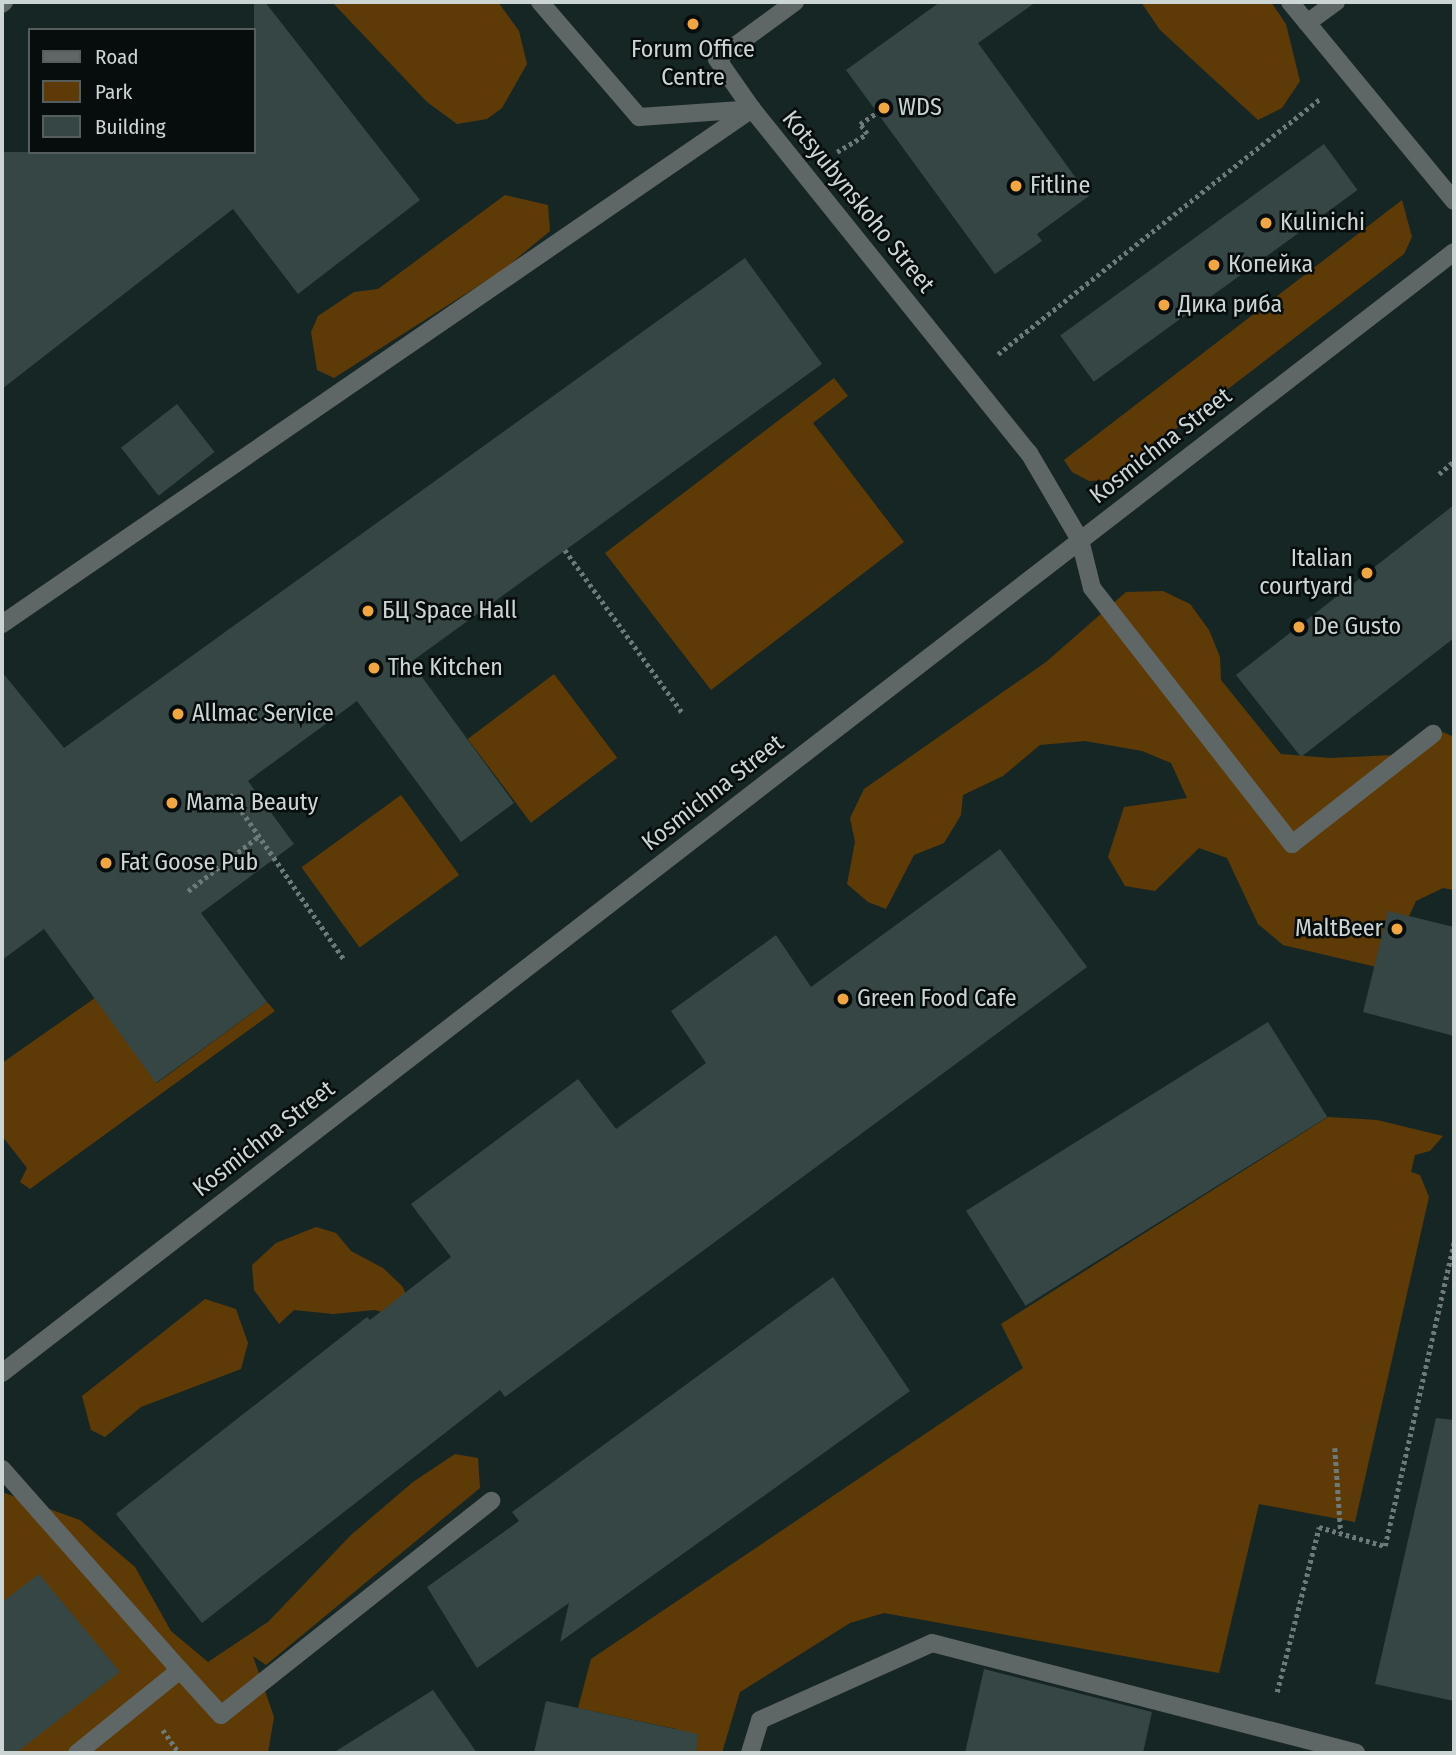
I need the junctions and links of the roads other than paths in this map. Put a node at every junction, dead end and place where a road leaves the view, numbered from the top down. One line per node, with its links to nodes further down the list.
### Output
1 (540, 2): 6 (street, Kotsyubynskoho Street)
2 (795, 2): 6 (street)
3 (1290, 2): 5 (street)
4 (1336, 2): 5 (street)
5 (1307, 23): 7 (street)
6 (752, 109): 9 (street, Kotsyubynskoho Street); 10 (street)
7 (1454, 201)
8 (1452, 257): 9 (street, Kosmichna Street)
9 (1080, 540): 11 (street, Kotsyubynskoho Street); 12 (street, Kosmichna Street)
10 (2, 624)
11 (1433, 734)
12 (2, 1373)
13 (2, 1469): 15 (street)
14 (491, 1501): 15 (street)
15 (180, 1670): 16 (street)
16 (77, 1753)
17 (751, 1753): 18 (street)
18 (1356, 1753)

